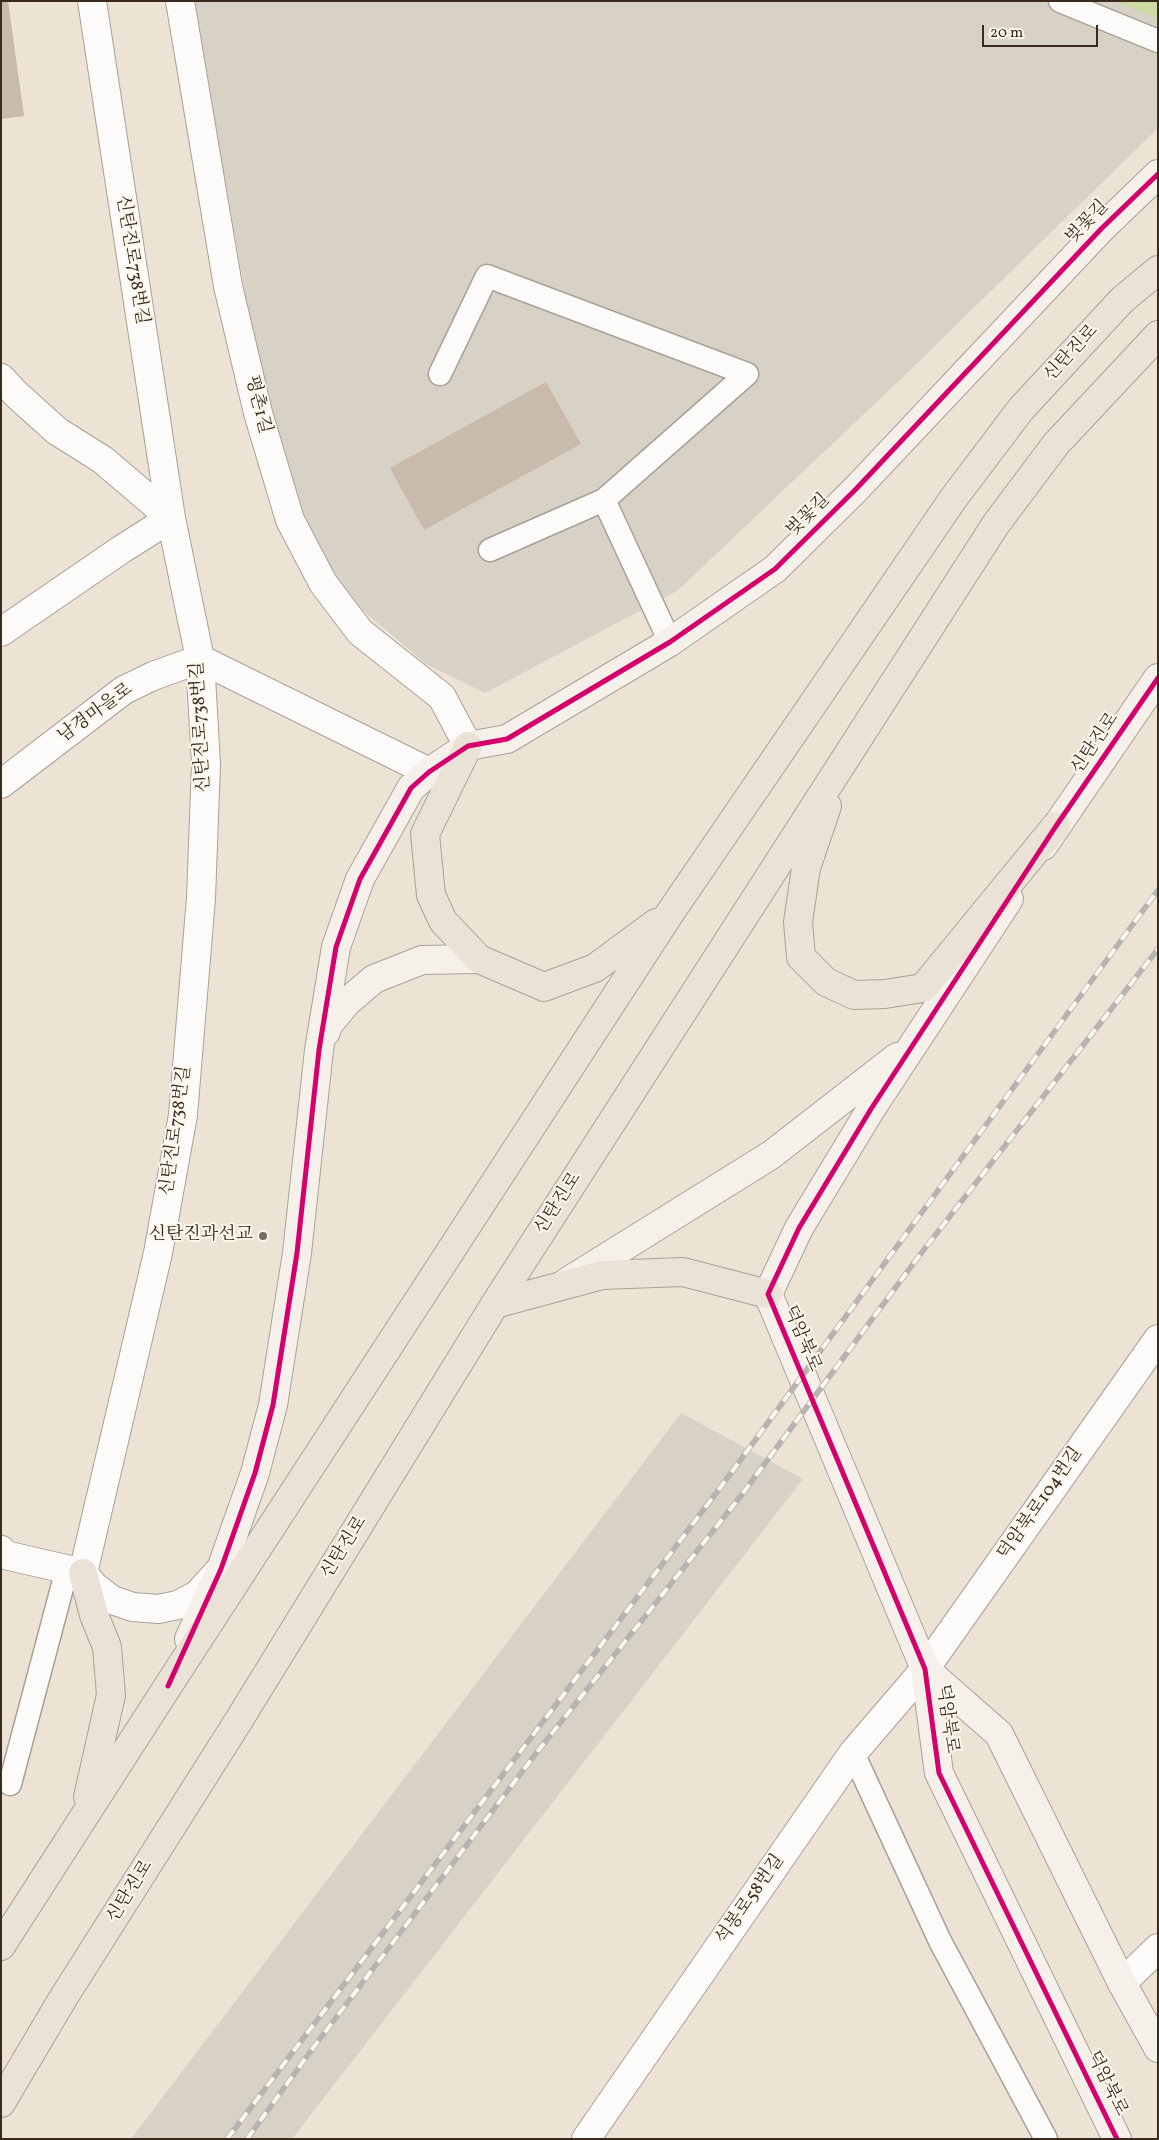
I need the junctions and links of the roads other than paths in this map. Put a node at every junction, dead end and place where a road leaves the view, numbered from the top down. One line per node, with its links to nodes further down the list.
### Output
1 (92, 1): 11 (street, 신탄진로738번길)
2 (180, 1): 17 (street, 평촌1길)
3 (1060, 1): 4 (lane)
4 (1158, 40)
5 (1158, 174): 14 (street, 벚꽃길)
6 (1158, 270): 22 (main road, 신탄진로)
7 (1158, 335): 18 (main road, 신탄진로)
8 (440, 374): 10 (lane)
9 (6, 393): 11 (street)
10 (604, 500): 12 (lane); 14 (lane)
11 (171, 518): 13 (street); 15 (street, 신탄진로738번길)
12 (490, 550)
13 (1, 632)
14 (670, 642): 17 (street, 벚꽃길)
15 (200, 659): 19 (street); 20 (street, 남경마을로); 32 (street, 신탄진로738번길)
16 (1158, 678): 21 (street, 신탄진로)
17 (468, 746): 19 (street, 벚꽃길); 23 (main road)
18 (842, 764): 21 (main road); 28 (main road, 신탄진로)
19 (420, 780): 25 (street)
20 (1, 784)
21 (1056, 826): 24 (street, 신탄진로)
22 (670, 913): 23 (main road); 34 (main road, 신탄진로)
23 (479, 959): 25 (street)
24 (915, 1042): 26 (street); 27 (street, 신탄진로)
25 (319, 1050): 31 (street)
26 (559, 1287): 27 (main road); 28 (main road)
27 (768, 1294): 33 (street, 덕암북로)
28 (495, 1304): 42 (main road, 신탄진로)
29 (1158, 1339): 33 (street, 덕암북로104번길)
30 (3, 1553): 32 (street)
31 (221, 1569): 32 (street); 34 (street)
32 (75, 1571): 36 (lane); 37 (main road)
33 (925, 1669): 35 (street, 석봉로58번길); 40 (street, 덕암북로); 45 (street, 덕암북로)
34 (168, 1686): 37 (main road, 신탄진로)
35 (853, 1753): 43 (street, 석봉로58번길); 44 (lane)
36 (10, 1784)
37 (84, 1816): 38 (main road, 신탄진로)
38 (1, 1946)
39 (1158, 1948): 40 (street)
40 (1122, 1983): 41 (street, 덕암북로)
41 (1158, 2048)
42 (1, 2103)
43 (586, 2139)
44 (1046, 2139)
45 (1117, 2139)

